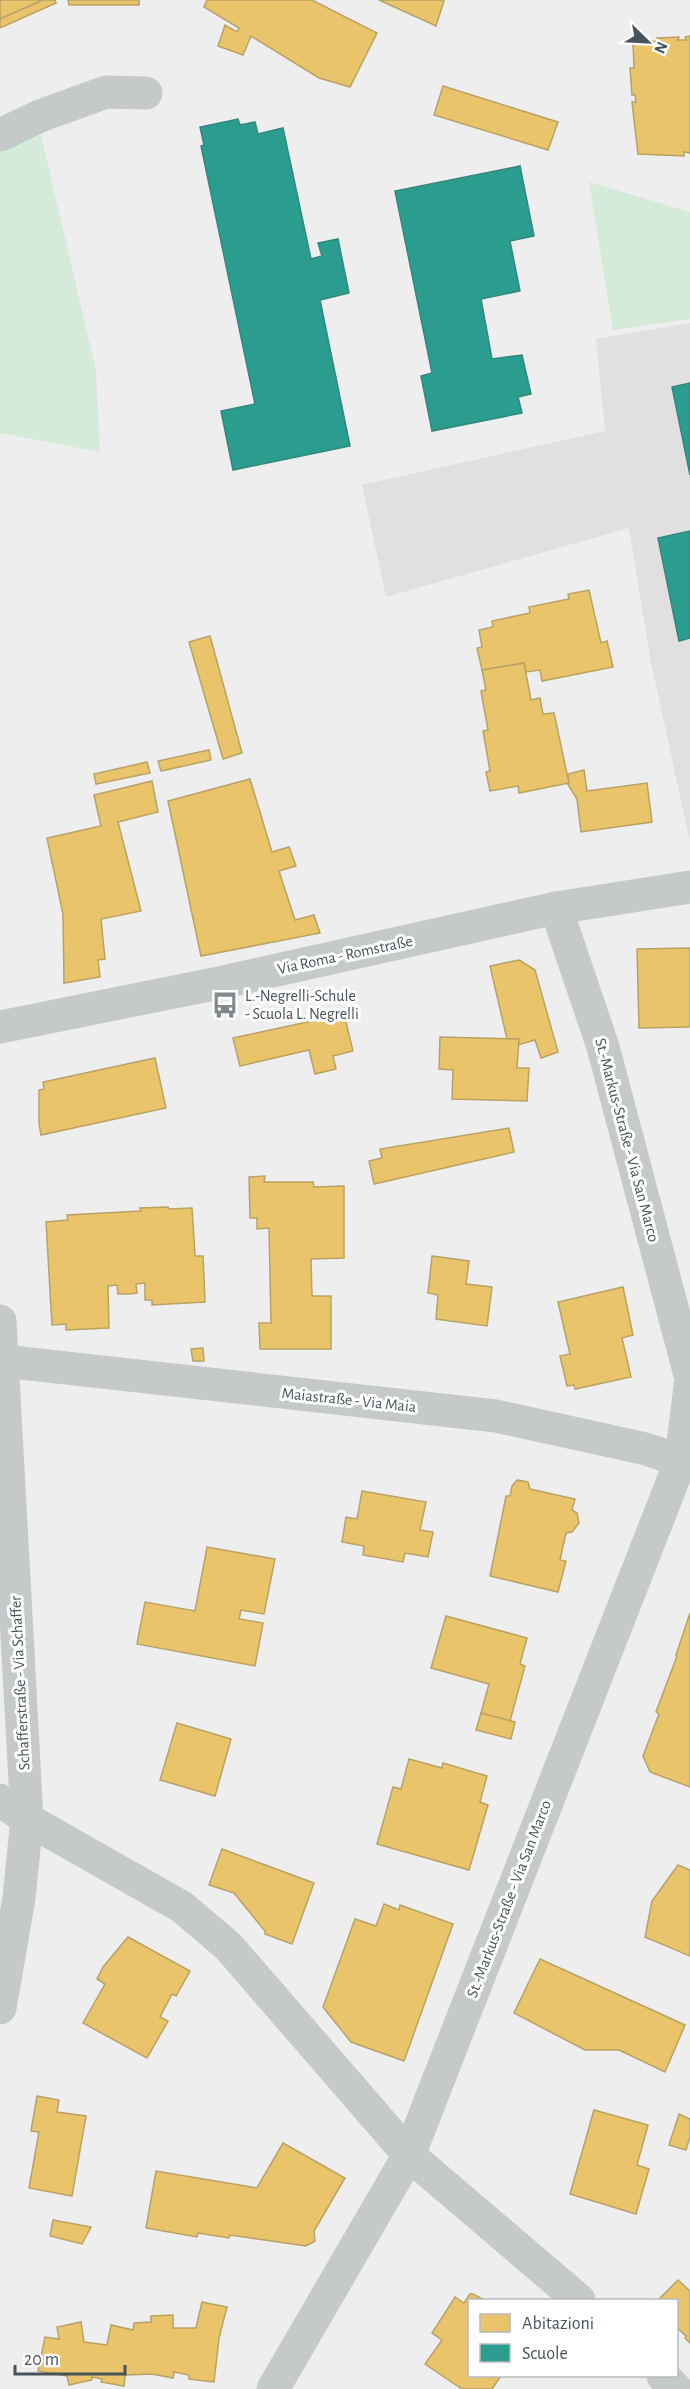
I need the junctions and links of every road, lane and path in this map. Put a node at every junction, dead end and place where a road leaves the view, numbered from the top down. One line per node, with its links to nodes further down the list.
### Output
1 (146, 93): 2 (street)
2 (0, 135)
3 (690, 887): 4 (street, Via Roma - Romstraße)
4 (556, 908): 5 (street, Via Roma - Romstraße); 8 (street, St.-Markus-Straße - Via San Marco)
5 (0, 1026)
6 (0, 1321): 7 (street, Schafferstraße - Via Schaffer)
7 (3, 1361): 10 (street, Maiastraße - Via Maia); 12 (street, Schafferstraße - Via Schaffer)
8 (690, 1375)
9 (690, 1386): 10 (street, St.-Markus-Straße - Via San Marco)
10 (686, 1462): 14 (street, St.-Markus-Straße - Via San Marco)
11 (0, 1800): 12 (street)
12 (27, 1819): 13 (street, Schafferstraße - Via Schaffer); 14 (street)
13 (0, 2008)
14 (409, 2155): 15 (street); 17 (street, St.-Markus-Straße - Via San Marco)
15 (577, 2299)
16 (664, 2377): 18 (street)
17 (273, 2389)
18 (676, 2389)

